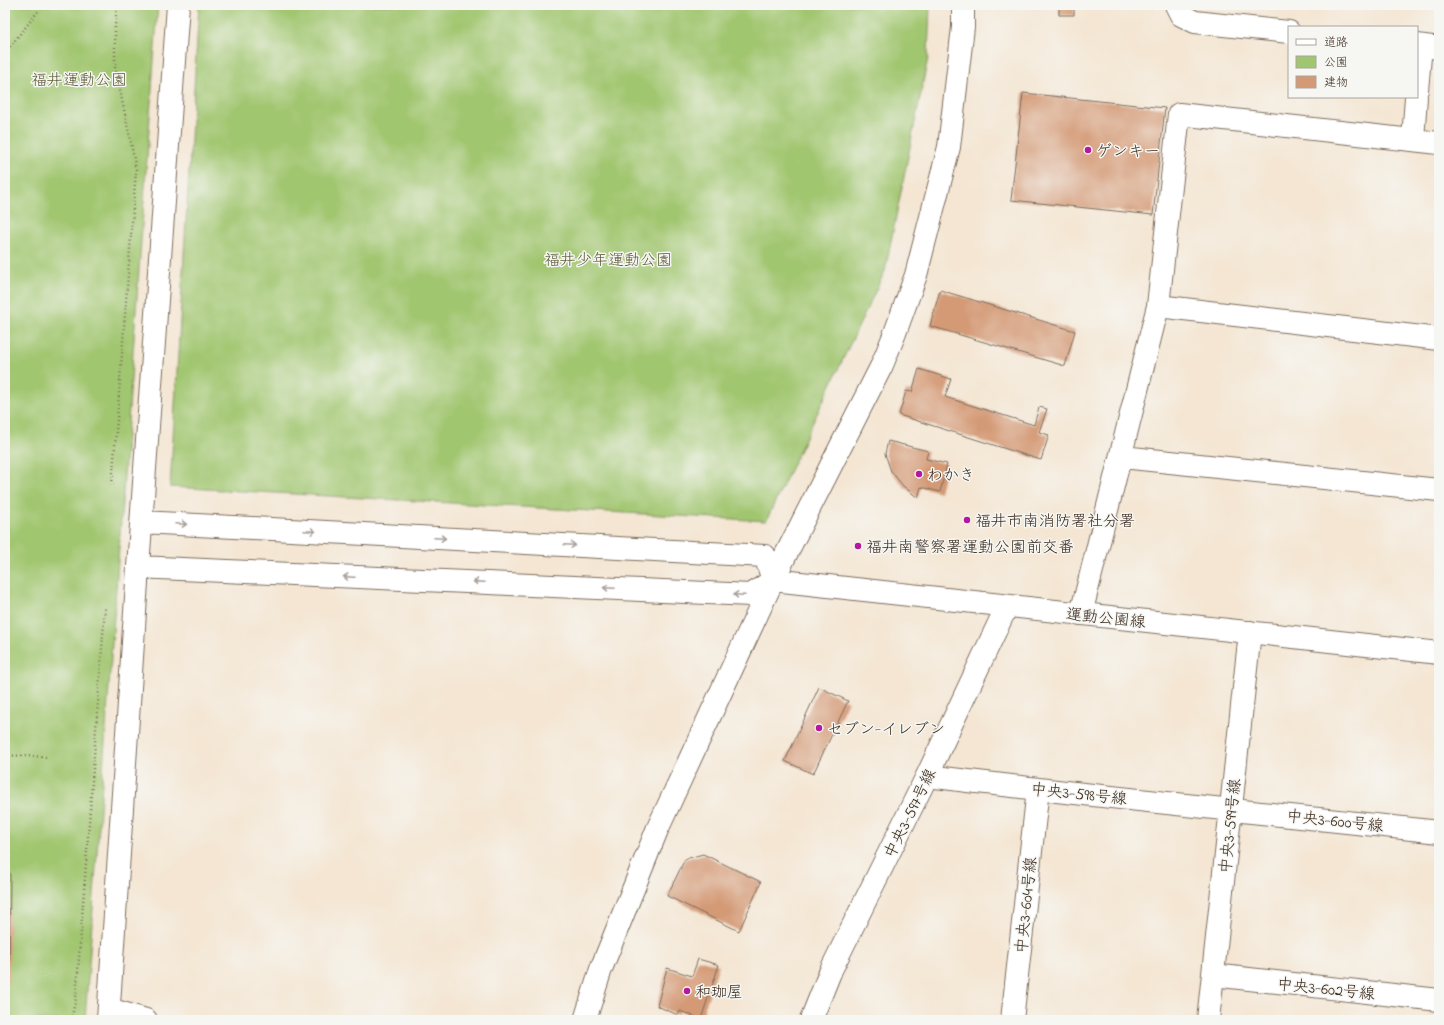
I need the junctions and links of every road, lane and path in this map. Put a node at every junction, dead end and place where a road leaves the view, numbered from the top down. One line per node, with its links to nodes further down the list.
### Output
1 (42, 5): 8 (path)
2 (117, 5): 16 (path)
3 (178, 5): 18 (street)
4 (963, 5): 20 (street)
5 (1176, 5): 6 (street)
6 (1288, 32)
7 (1426, 46): 9 (street)
8 (5, 53)
9 (1418, 85)
10 (1416, 98): 11 (street)
11 (1413, 140): 12 (street); 13 (street)
12 (1439, 143)
13 (1158, 306): 14 (street); 15 (street)
14 (1439, 339)
15 (1122, 457): 17 (street); 23 (street)
16 (112, 484)
17 (1439, 490)
18 (142, 522): 19 (street); 20 (street, one-way to 20)
19 (138, 567): 20 (street, one-way to 19); 34 (street)
20 (773, 580): 21 (street, 運動公園線); 37 (street)
21 (1007, 606): 23 (street, 運動公園線); 28 (street, 中央3-597号線)
22 (105, 608): 35 (path)
23 (1082, 614): 24 (street, 運動公園線)
24 (1250, 632): 25 (street, 運動公園線); 30 (street, 中央3-599号線)
25 (1439, 653)
26 (5, 755): 27 (path)
27 (46, 757)
28 (927, 776): 29 (street, 中央3-598号線); 38 (street, 中央3-597号線)
29 (1038, 789): 30 (street, 中央3-598号線); 39 (street, 中央3-604号線)
30 (1231, 809): 31 (street, 中央3-600号線); 32 (street, 中央3-599号線)
31 (1439, 832)
32 (1213, 975): 33 (street, 中央3-602号線); 40 (street, 中央3-599号線)
33 (1439, 1000)
34 (108, 1015): 36 (street)
35 (71, 1020)
36 (146, 1020)
37 (585, 1020)
38 (811, 1020)
39 (1012, 1020)
40 (1208, 1020)

